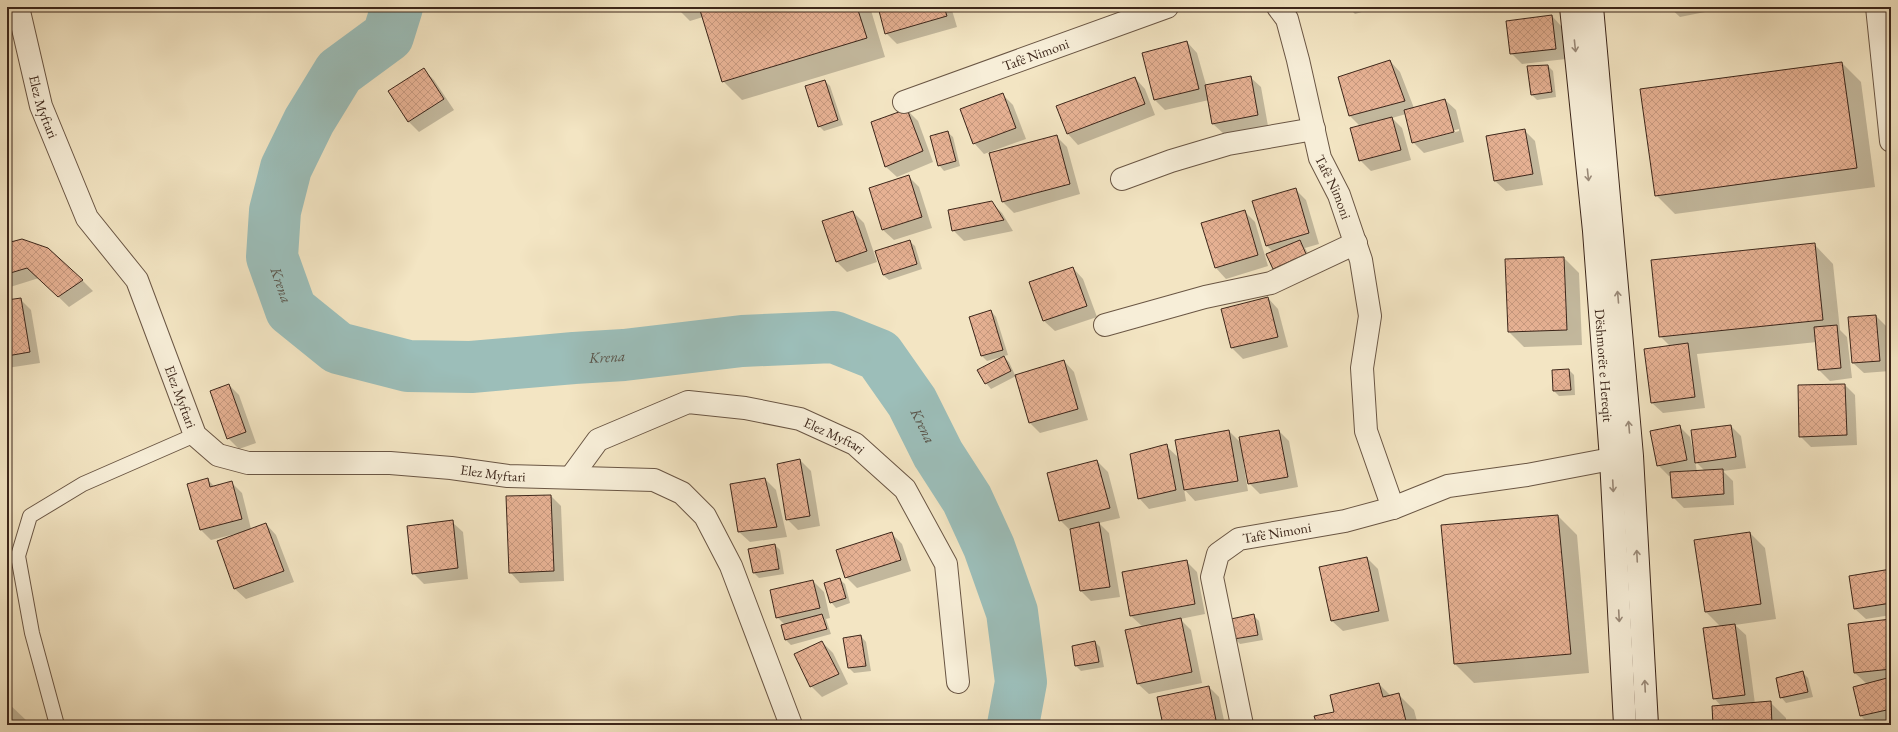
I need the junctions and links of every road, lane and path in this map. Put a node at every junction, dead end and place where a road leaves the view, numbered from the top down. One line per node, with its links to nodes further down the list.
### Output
1 (18, 7): 13 (street, Elez Myftari)
2 (1167, 7): 7 (street, Tafë Nimoni)
3 (1278, 7): 8 (street, Tafë Nimoni)
4 (1571, 7): 14 (street, Dëshmorët e Hereqit, one-way to 14)
5 (1592, 7): 22 (street, one-way to 5)
6 (1877, 7): 9 (street)
7 (904, 102)
8 (1314, 130): 10 (street); 11 (street, Tafë Nimoni)
9 (1891, 141)
10 (1122, 179)
11 (1356, 243): 12 (street); 16 (street, Tafë Nimoni)
12 (1105, 325)
13 (196, 435): 15 (street, Elez Myftari); 18 (lane)
14 (1611, 459): 16 (street, Tafë Nimoni); 21 (street, Dëshmorët e Hereqit, one-way to 21)
15 (571, 477): 17 (street, Elez Myftari); 19 (street, Elez Myftari)
16 (1393, 508): 20 (street, Tafë Nimoni)
17 (958, 682)
18 (57, 725)
19 (791, 725)
20 (1242, 725)
21 (1625, 725)
22 (1647, 725)

